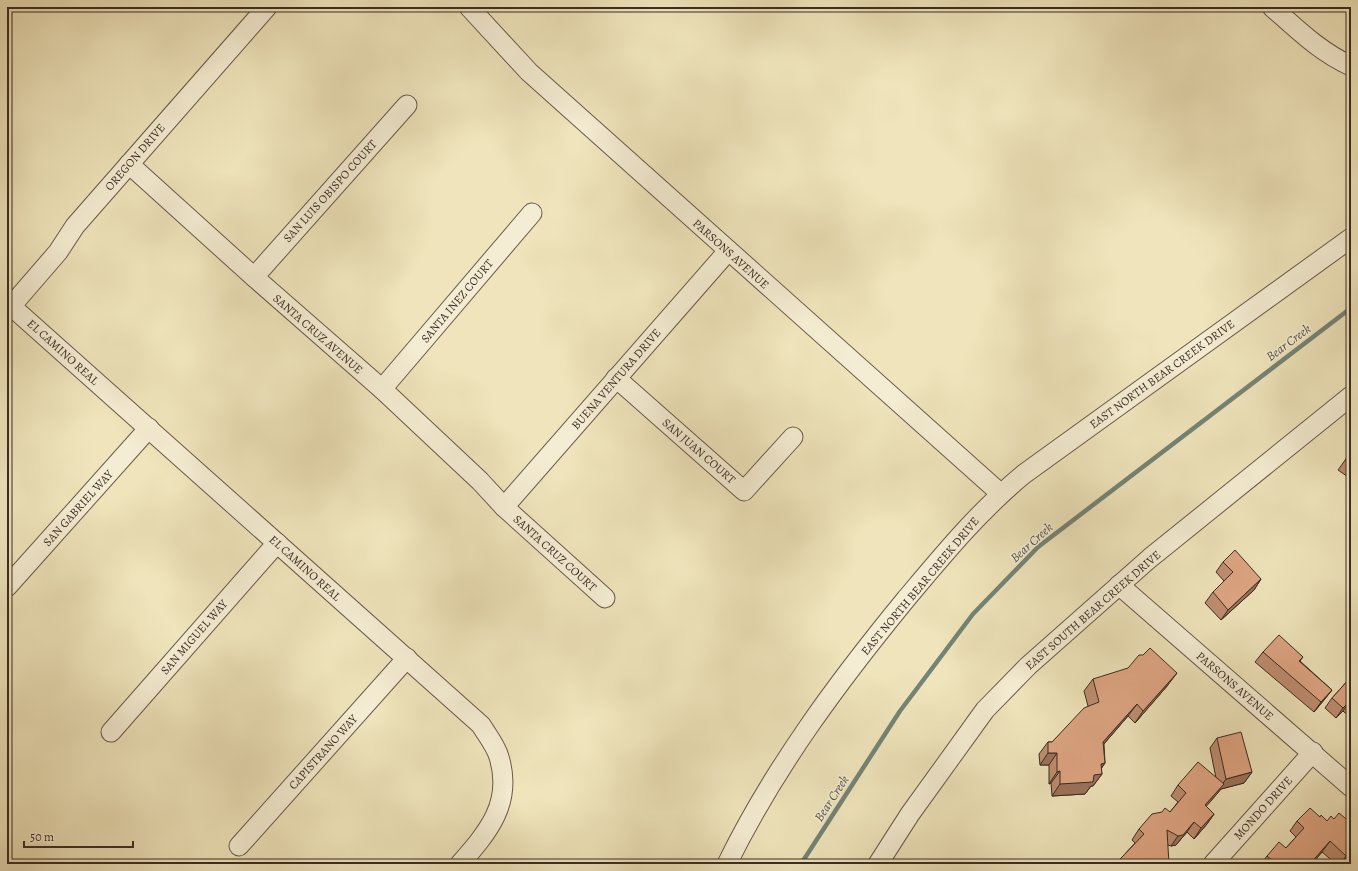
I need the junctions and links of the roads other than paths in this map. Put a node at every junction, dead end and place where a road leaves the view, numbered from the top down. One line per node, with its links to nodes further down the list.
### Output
1 (267, 7): 6 (street, OREGON DRIVE)
2 (1279, 9): 4 (street)
3 (480, 11): 9 (street, PARSONS AVENUE)
4 (1351, 66)
5 (406, 105): 10 (street, SAN LUIS OBISPO COURT)
6 (129, 164): 10 (street, SANTA CRUZ AVENUE); 11 (street, OREGON DRIVE)
7 (532, 213): 13 (street, SANTA INEZ COURT)
8 (1351, 238): 17 (street, EAST NORTH BEAR CREEK DRIVE)
9 (728, 251): 12 (street, BUENA VENTURA DRIVE); 17 (street, PARSONS AVENUE)
10 (254, 277): 13 (street, SANTA CRUZ AVENUE)
11 (9, 308): 15 (street, EL CAMINO REAL)
12 (616, 378): 16 (street, SAN JUAN COURT); 18 (street, BUENA VENTURA DRIVE)
13 (382, 389): 18 (street, SANTA CRUZ AVENUE)
14 (1351, 396): 20 (street, EAST SOUTH BEAR CREEK DRIVE)
15 (148, 428): 19 (street, EL CAMINO REAL); 21 (street, SAN GABRIEL WAY)
16 (793, 437)
17 (1000, 493): 29 (street, EAST NORTH BEAR CREEK DRIVE)
18 (504, 507): 22 (street, SANTA CRUZ COURT)
19 (277, 542): 23 (street, EL CAMINO REAL); 24 (street, SAN MIGUEL WAY)
20 (1119, 585): 25 (street, PARSONS AVENUE); 30 (street, EAST SOUTH BEAR CREEK DRIVE)
21 (7, 587)
22 (605, 598)
23 (407, 658): 27 (street, CAPISTRANO WAY); 28 (street, EL CAMINO REAL)
24 (111, 732)
25 (1313, 752): 26 (street, PARSONS AVENUE); 31 (street, MONDO DRIVE)
26 (1351, 787)
27 (239, 846)
28 (460, 864)
29 (727, 864)
30 (878, 864)
31 (1214, 864)

